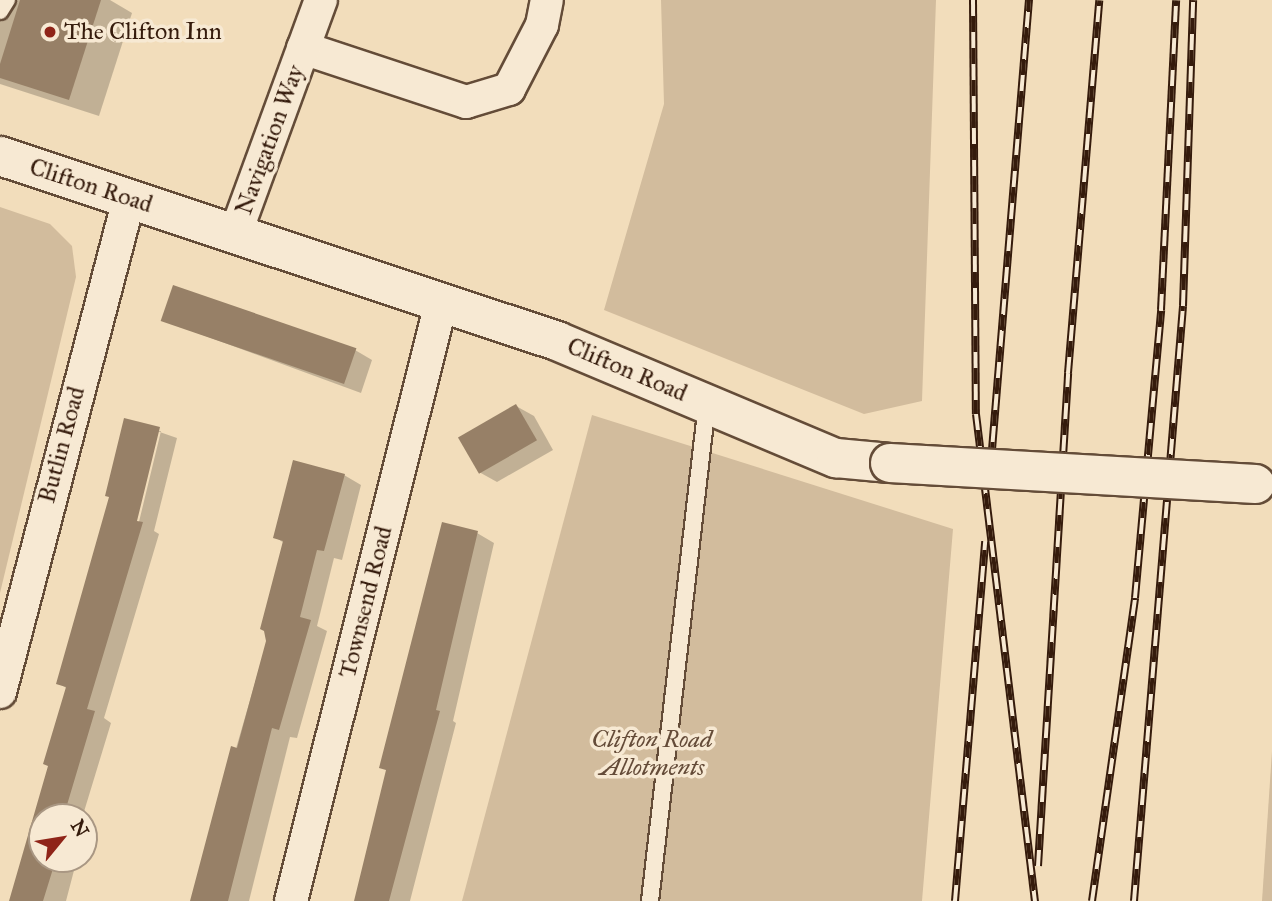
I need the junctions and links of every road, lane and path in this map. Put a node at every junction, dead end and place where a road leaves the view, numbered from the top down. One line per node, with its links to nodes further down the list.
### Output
1 (7, 0): 4 (lane)
2 (321, 0): 5 (street, Navigation Way)
3 (547, 0): 5 (street, Navigation Way)
4 (0, 12)
5 (303, 48): 8 (street, Navigation Way)
6 (0, 156): 7 (street, Clifton Road)
7 (129, 199): 8 (street, Clifton Road); 12 (street, Butlin Road)
8 (236, 232): 9 (street, Clifton Road)
9 (441, 303): 10 (street, Clifton Road); 13 (street, Townsend Road)
10 (707, 404): 11 (street, Clifton Road, bridge); 14 (lane)
11 (1264, 484)
12 (0, 692)
13 (291, 901)
14 (650, 901)

